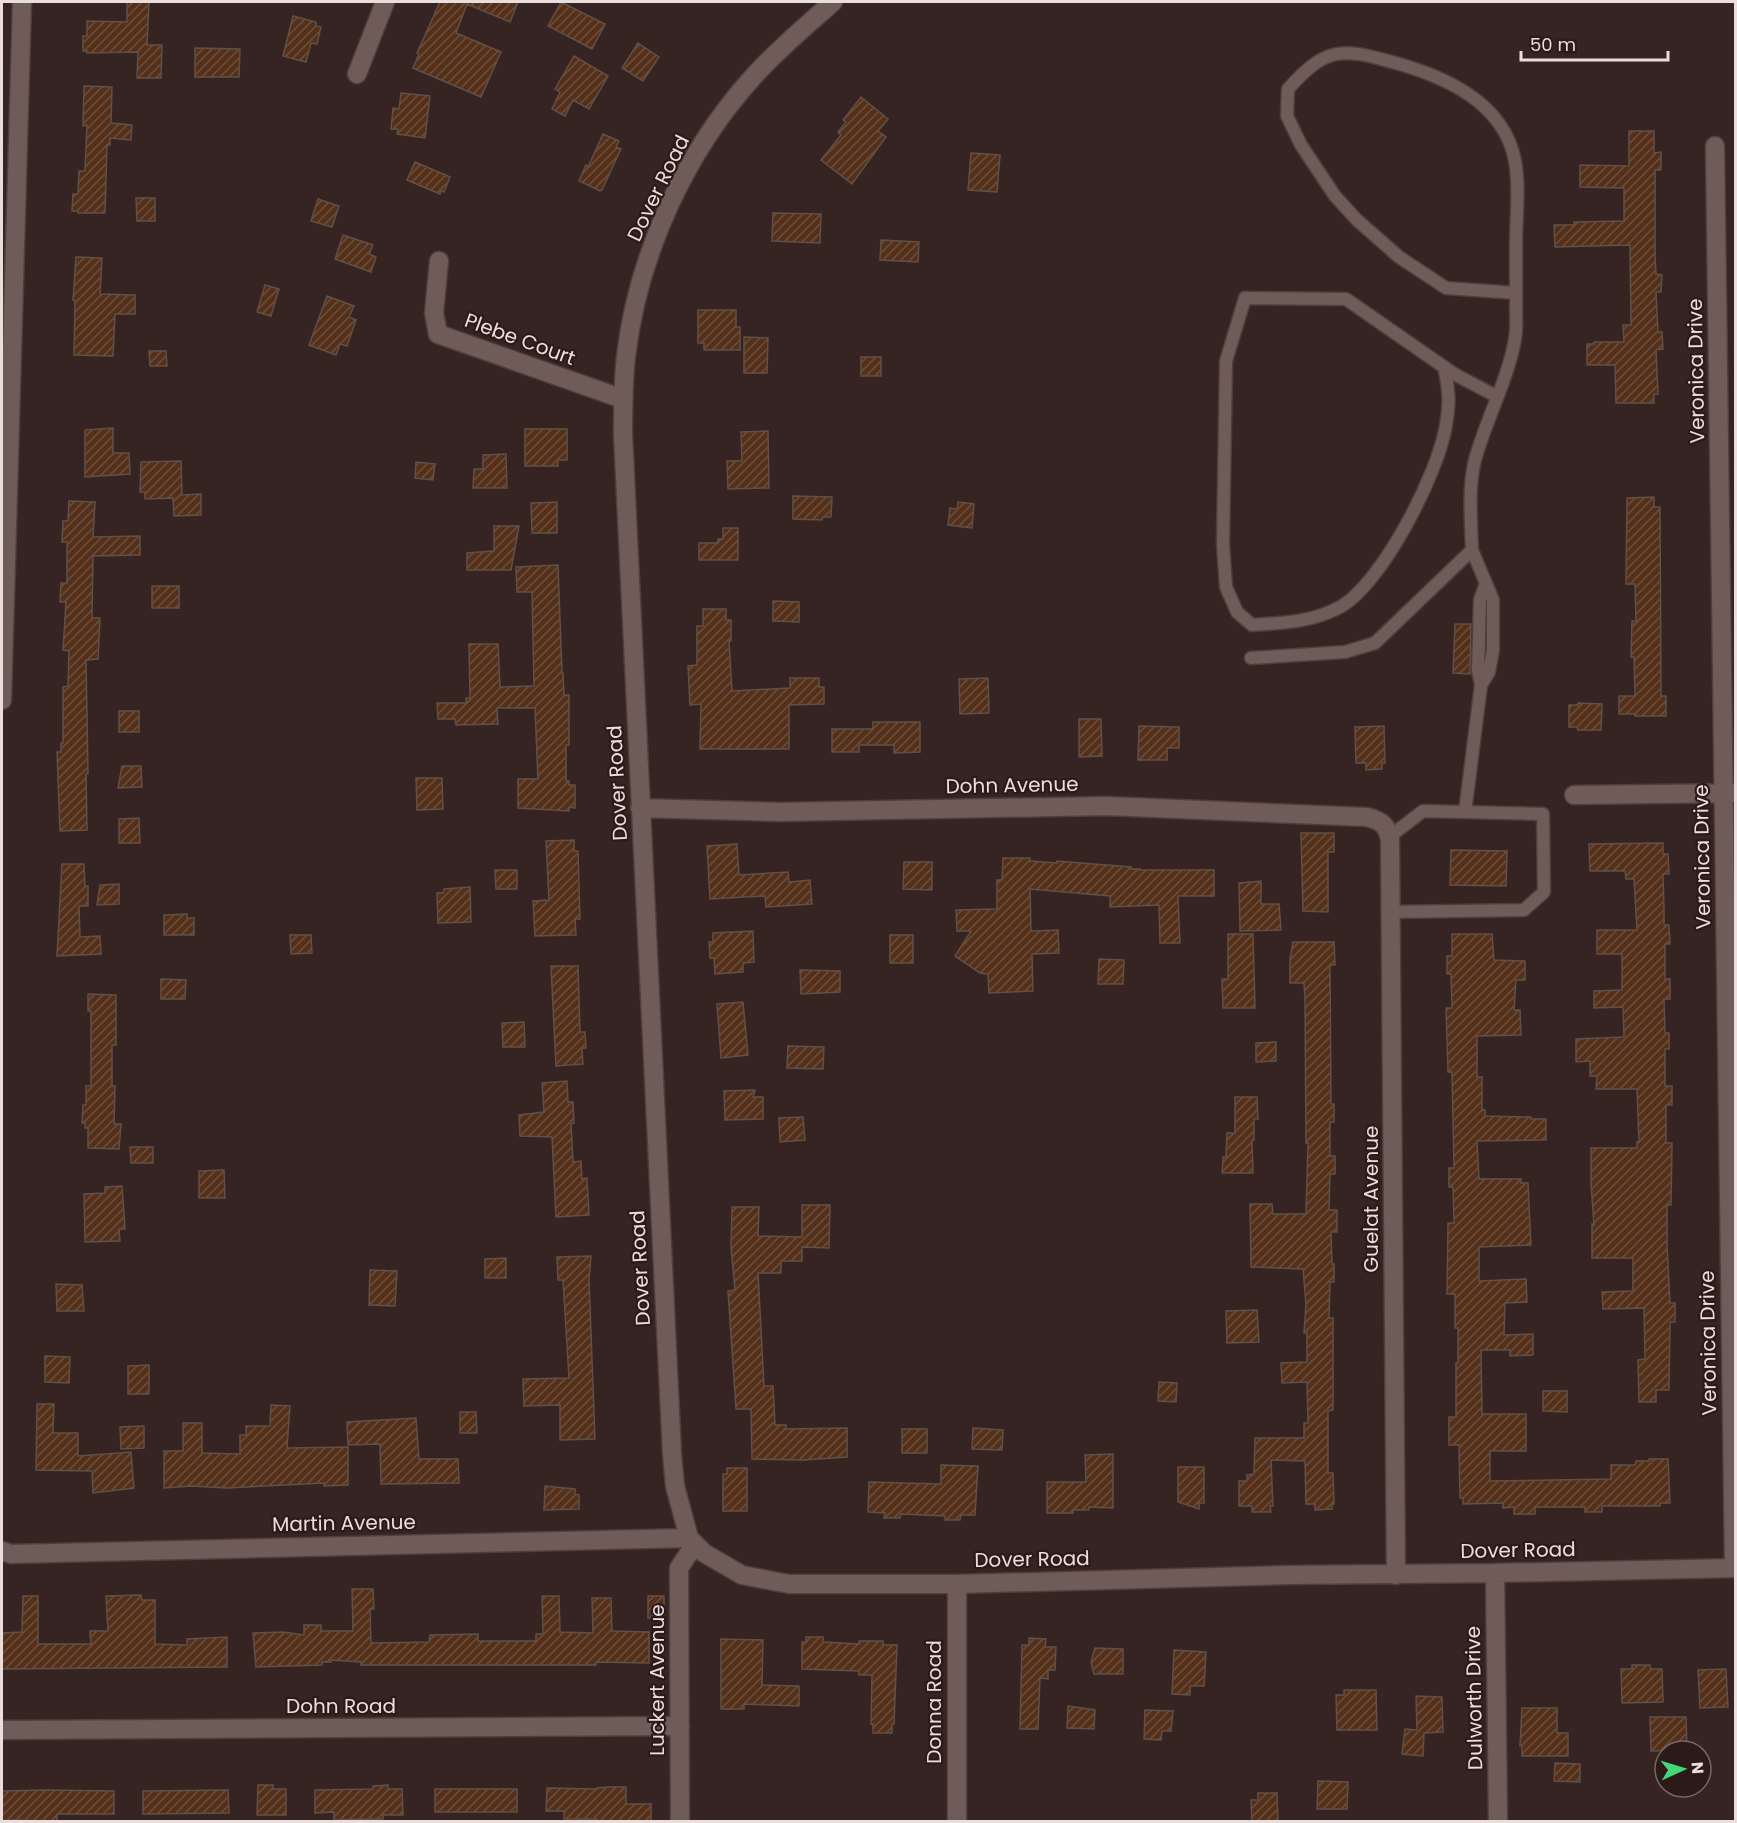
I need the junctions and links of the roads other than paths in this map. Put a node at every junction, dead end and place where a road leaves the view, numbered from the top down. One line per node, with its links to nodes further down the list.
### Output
1 (22, 2): 14 (street)
2 (385, 2): 4 (street)
3 (833, 2): 10 (street, Dover Road)
4 (357, 74)
5 (1715, 146): 11 (street, Veronica Drive)
6 (440, 261): 10 (street, Plebe Court)
7 (1516, 293): 7 (lane); 9 (lane)
8 (1444, 367): 8 (lane); 9 (lane)
9 (1496, 396): 12 (lane)
10 (623, 399): 17 (street, Dover Road)
11 (1727, 421): 15 (street, Veronica Drive)
12 (1472, 550): 13 (lane); 18 (lane)
13 (1251, 658)
14 (2, 700)
15 (1730, 793): 16 (street); 21 (street, Veronica Drive)
16 (1574, 795)
17 (640, 808): 19 (street, Dohn Avenue); 22 (street, Dover Road)
18 (1465, 812): 19 (lane); 20 (lane)
19 (1387, 830): 20 (street, Guelat Avenue)
20 (1391, 912): 26 (street, Guelat Avenue)
21 (1733, 1244): 24 (street, Veronica Drive)
22 (692, 1541): 23 (street, Martin Avenue); 27 (street, Dover Road); 28 (street, Luckert Avenue)
23 (5, 1553)
24 (1735, 1568): 25 (street, Dover Road)
25 (1495, 1574): 26 (street, Dover Road); 32 (street, Dulworth Drive)
26 (1396, 1575): 27 (street, Dover Road)
27 (957, 1584): 31 (street, Donna Road)
28 (680, 1726): 29 (street, Dohn Road); 30 (street, Luckert Avenue)
29 (2, 1730)
30 (680, 1821)
31 (957, 1821)
32 (1498, 1821)

